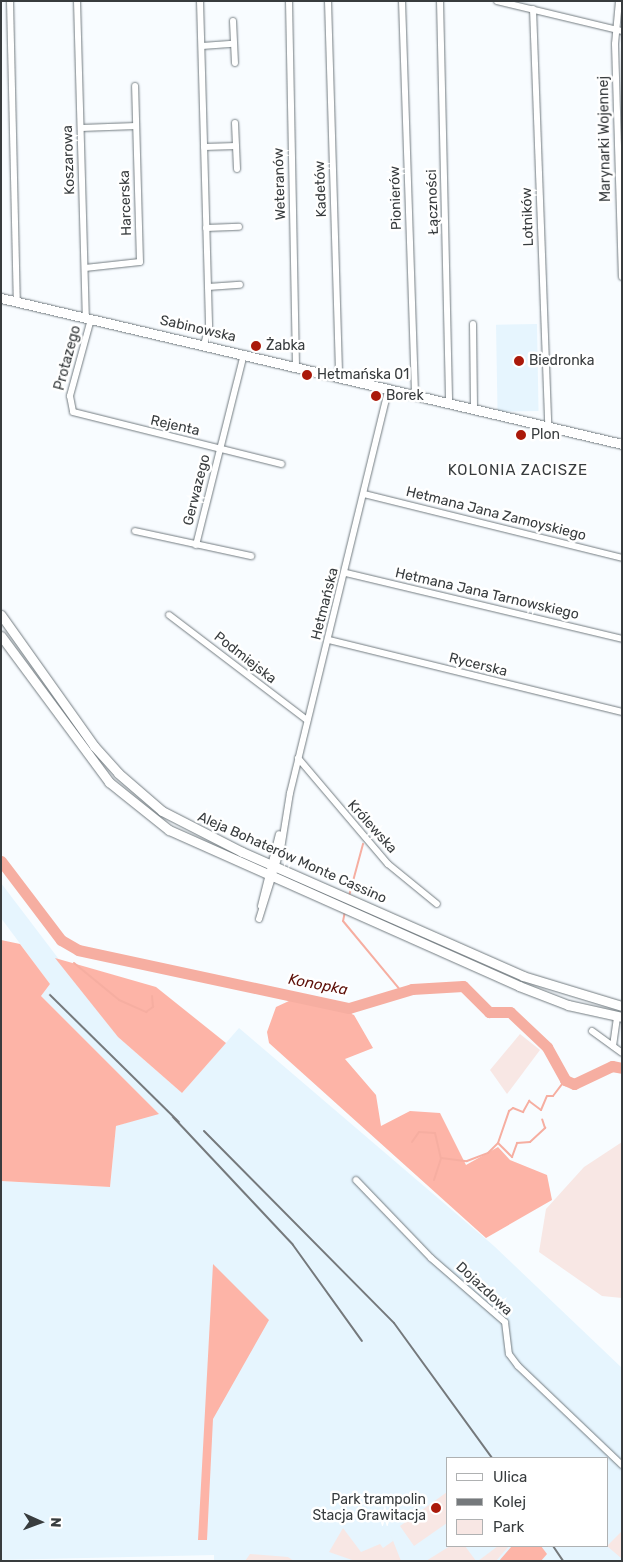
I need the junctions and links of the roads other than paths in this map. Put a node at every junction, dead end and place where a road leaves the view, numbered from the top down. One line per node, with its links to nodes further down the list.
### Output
1 (10, 1): 31 (street)
2 (77, 1): 20 (street, Koszarowa)
3 (200, 1): 15 (street)
4 (288, 1): 36 (street, Weteranów)
5 (328, 1): 37 (street, Kadetów)
6 (402, 1): 39 (street, Pionierów)
7 (440, 1): 40 (street, Łączności)
8 (497, 1): 10 (street)
9 (619, 1): 13 (street, Marynarki Wojennej)
10 (519, 4): 11 (street)
11 (533, 9): 13 (street); 43 (street, Lotników)
12 (233, 21): 14 (street)
13 (619, 30): 27 (street, Marynarki Wojennej)
14 (233, 44): 15 (street); 16 (street)
15 (202, 46): 21 (street)
16 (235, 64)
17 (135, 86): 19 (street, Harcerska)
18 (235, 123): 22 (street)
19 (136, 126): 20 (street); 26 (street, Harcerska)
20 (81, 128): 26 (street, Koszarowa)
21 (204, 146): 22 (street); 25 (street)
22 (236, 146): 23 (street)
23 (237, 169)
24 (239, 227): 25 (street)
25 (206, 228): 29 (street)
26 (85, 268): 32 (street, Koszarowa)
27 (622, 277)
28 (240, 285): 29 (street)
29 (208, 287): 34 (street)
30 (1, 298): 31 (main road, Sabinowska)
31 (17, 302): 32 (main road, Sabinowska)
32 (89, 318): 34 (main road, Sabinowska); 41 (street, Protazego)
33 (473, 324): 42 (street)
34 (204, 345): 35 (main road, Sabinowska)
35 (244, 354): 36 (main road, Sabinowska); 45 (street, Gerwazego)
36 (296, 366): 37 (main road, Sabinowska)
37 (339, 376): 38 (main road, Sabinowska)
38 (389, 388): 39 (main road, Sabinowska); 47 (street, Hetmańska)
39 (415, 394): 40 (main road, Sabinowska)
40 (449, 402): 42 (main road, Sabinowska)
41 (69, 404): 45 (street, Rejenta)
42 (474, 408): 43 (main road, Sabinowska)
43 (548, 425): 44 (main road, Sabinowska)
44 (622, 444)
45 (220, 450): 46 (street, Rejenta); 49 (street, Gerwazego)
46 (282, 464)
47 (364, 494): 51 (street, Hetmana Jana Zamoyskiego); 52 (street, Hetmańska)
48 (135, 531): 49 (street)
49 (196, 545): 50 (street)
50 (251, 556)
51 (622, 558)
52 (346, 572): 56 (street, Hetmana Jana Tarnowskiego); 57 (street, Hetmańska)
53 (1, 615): 61 (main road, Aleja Bohaterów Monte Cassino)
54 (168, 615): 59 (street, Podmiejska)
55 (1, 636): 62 (main road, Aleja Bohaterów Monte Cassino)
56 (622, 639)
57 (329, 640): 58 (street, Rycerska); 59 (street, Hetmańska)
58 (622, 712)
59 (307, 720): 60 (street, Hetmańska)
60 (298, 758): 61 (street, Hetmańska); 63 (street, Królewska)
61 (272, 865): 62 (street, Hetmańska); 64 (main road, Aleja Bohaterów Monte Cassino)
62 (269, 875): 62 (street, Hetmańska); 65 (main road, Aleja Bohaterów Monte Cassino)
63 (437, 904)
64 (622, 1006)
65 (619, 1017): 67 (street)
66 (592, 1031): 67 (street)
67 (613, 1046): 68 (street)
68 (622, 1053)
69 (356, 1180): 70 (street, Dojazdowa)
70 (622, 1465)

